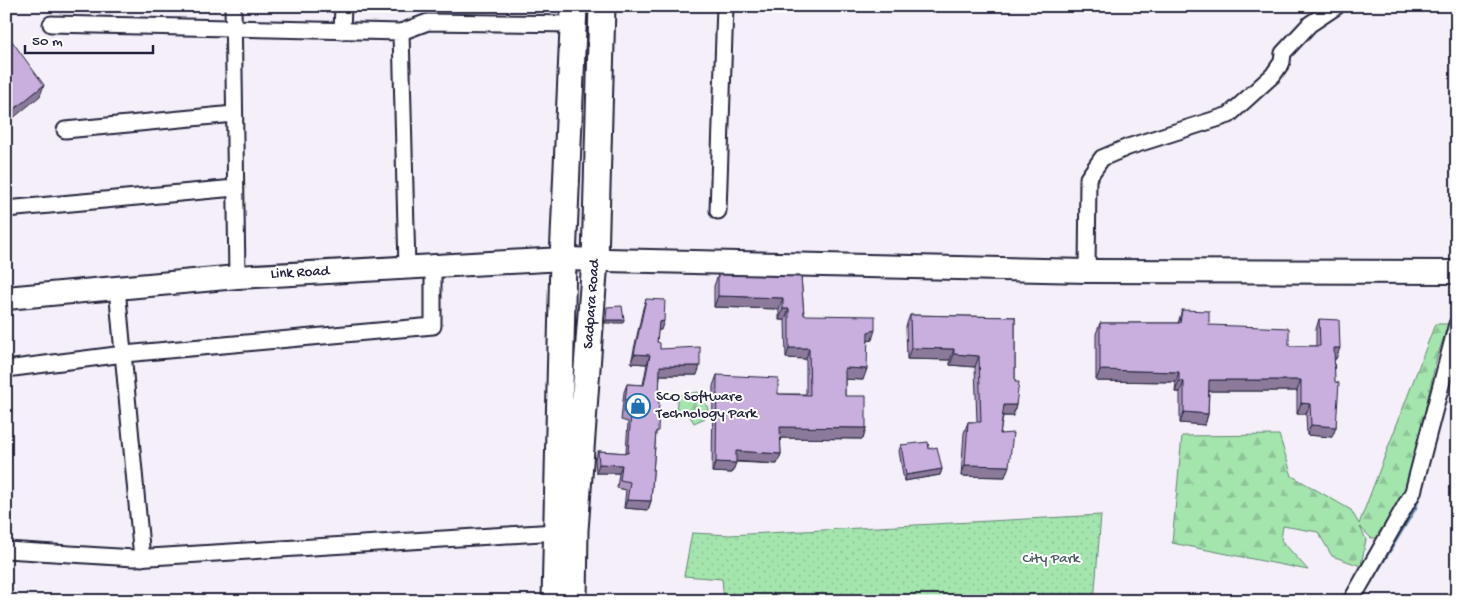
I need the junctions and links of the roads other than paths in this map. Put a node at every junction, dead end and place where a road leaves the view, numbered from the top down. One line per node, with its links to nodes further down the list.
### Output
1 (233, 6): 8 (street)
2 (343, 6): 9 (street)
3 (602, 6): 17 (main road, Sadpara Road)
4 (725, 6): 15 (street)
5 (1337, 6): 20 (street)
6 (574, 15): 10 (street); 16 (main road, Sadpara Road)
7 (51, 24): 8 (street)
8 (232, 29): 9 (street); 11 (street)
9 (342, 31): 10 (street)
10 (401, 32): 19 (street)
11 (234, 114): 12 (street); 13 (street)
12 (64, 130)
13 (235, 188): 14 (street); 22 (street)
14 (6, 209)
15 (718, 211)
16 (563, 260): 17 (main road, Link Road); 18 (main road, Link Road); 28 (main road, Sadpara Road)
17 (595, 260): 20 (main road, Link Road); 32 (main road, Sadpara Road)
18 (433, 266): 19 (main road, Link Road); 26 (street)
19 (407, 268): 22 (main road, Link Road)
20 (1086, 271): 21 (main road, Link Road)
21 (1457, 272)
22 (237, 277): 23 (main road, Link Road)
23 (117, 288): 24 (main road, Link Road); 26 (street)
24 (6, 298)
25 (1457, 324): 33 (street)
26 (124, 354): 27 (street); 30 (street)
27 (6, 369)
28 (557, 532): 30 (street); 31 (main road, Sadpara Road)
29 (6, 550): 30 (street)
30 (142, 558)
31 (555, 601)
32 (574, 601)
33 (1351, 601)

